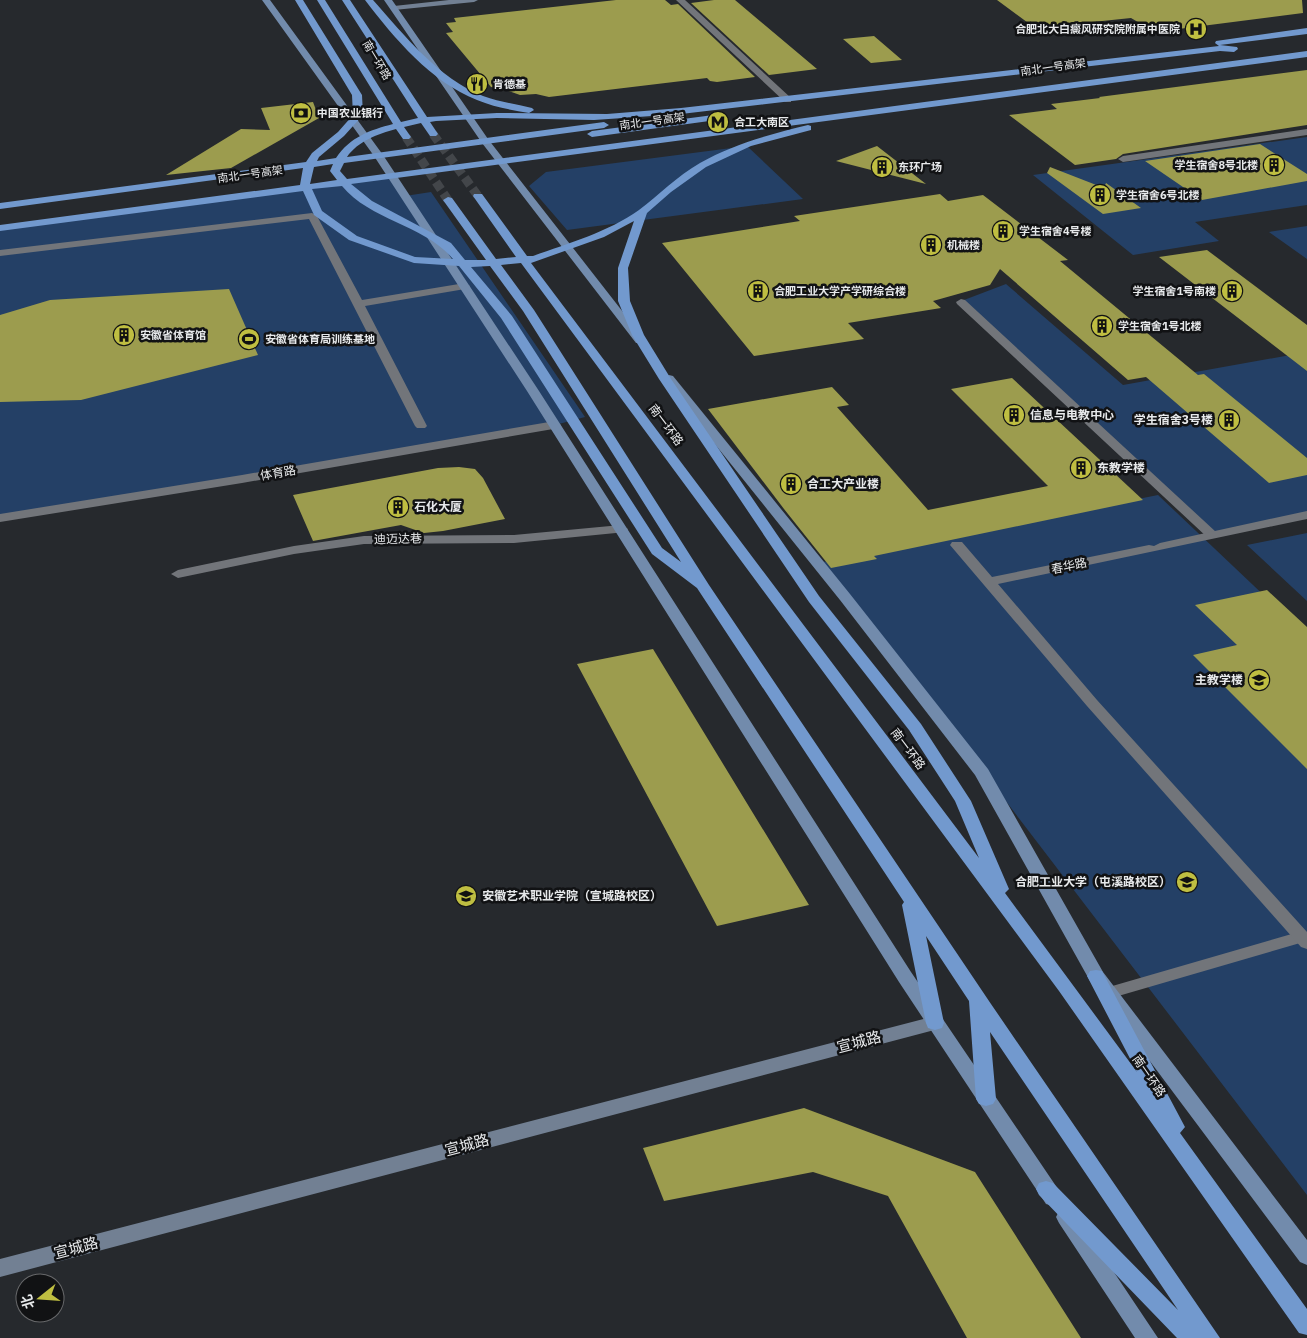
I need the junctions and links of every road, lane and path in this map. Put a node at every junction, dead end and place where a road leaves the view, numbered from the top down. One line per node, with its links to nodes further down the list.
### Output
1 (266, 0): 23 (main road)
2 (298, 0): 30 (highway)
3 (321, 0): 21 (highway, 南一环路)
4 (346, 0): 20 (highway, 南一环路)
5 (369, 0): 18 (highway)
6 (388, 0): 9 (main road)
7 (474, 0): 9 (street)
8 (680, 0): 17 (street)
9 (394, 8): 22 (main road)
10 (1307, 31): 17 (highway)
11 (1307, 39): 13 (highway, 南北一号高架)
12 (1307, 46): 15 (highway, 南北一号高架)
13 (1234, 49): 18 (highway); 31 (highway, 南北一号高架)
14 (1307, 54): 16 (highway)
15 (1244, 55): 16 (highway); 32 (highway, 南北一号高架)
16 (1160, 73): 25 (highway); 30 (highway)
17 (788, 100): 22 (highway)
18 (602, 117): 47 (highway)
19 (1307, 132): 24 (street)
20 (433, 134)
21 (406, 137)
22 (485, 140): 23 (highway); 25 (main road)
23 (378, 155): 26 (main road); 29 (highway)
24 (1123, 159)
25 (501, 161): 26 (highway); 51 (main road)
26 (390, 176): 33 (highway); 35 (main road)
27 (478, 196): 49 (highway, 南一环路)
28 (448, 200): 47 (highway)
29 (0, 206)
30 (642, 212): 49 (highway)
31 (0, 213)
32 (0, 220)
33 (0, 228)
34 (0, 253): 37 (lane)
35 (464, 286): 37 (lane); 38 (main road)
36 (961, 302): 43 (lane)
37 (359, 304): 39 (lane)
38 (555, 425): 41 (street, 体育路); 42 (main road)
39 (421, 426)
40 (1307, 515): 43 (street, 春华路)
41 (0, 518)
42 (621, 529): 45 (street, 迪迈达巷); 54 (main road)
43 (1212, 535): 46 (street, 春华路)
44 (957, 545): 46 (street)
45 (178, 574)
46 (988, 582): 50 (street)
47 (702, 585): 48 (highway)
48 (909, 896): 53 (highway); 54 (highway)
49 (1013, 916): 56 (highway, 南一环路)
50 (1304, 940): 52 (lane)
51 (1096, 976): 52 (main road); 56 (highway)
52 (1108, 992): 58 (main road)
53 (977, 1000): 55 (highway); 63 (highway)
54 (935, 1022): 55 (main road); 59 (street, 宣城路)
55 (986, 1099): 57 (main road)
56 (1201, 1178): 60 (highway, 南一环路)
57 (1046, 1189): 61 (main road); 62 (highway)
58 (1307, 1256)
59 (0, 1268)
60 (1307, 1326)
61 (1146, 1338)
62 (1191, 1338)
63 (1209, 1338)

